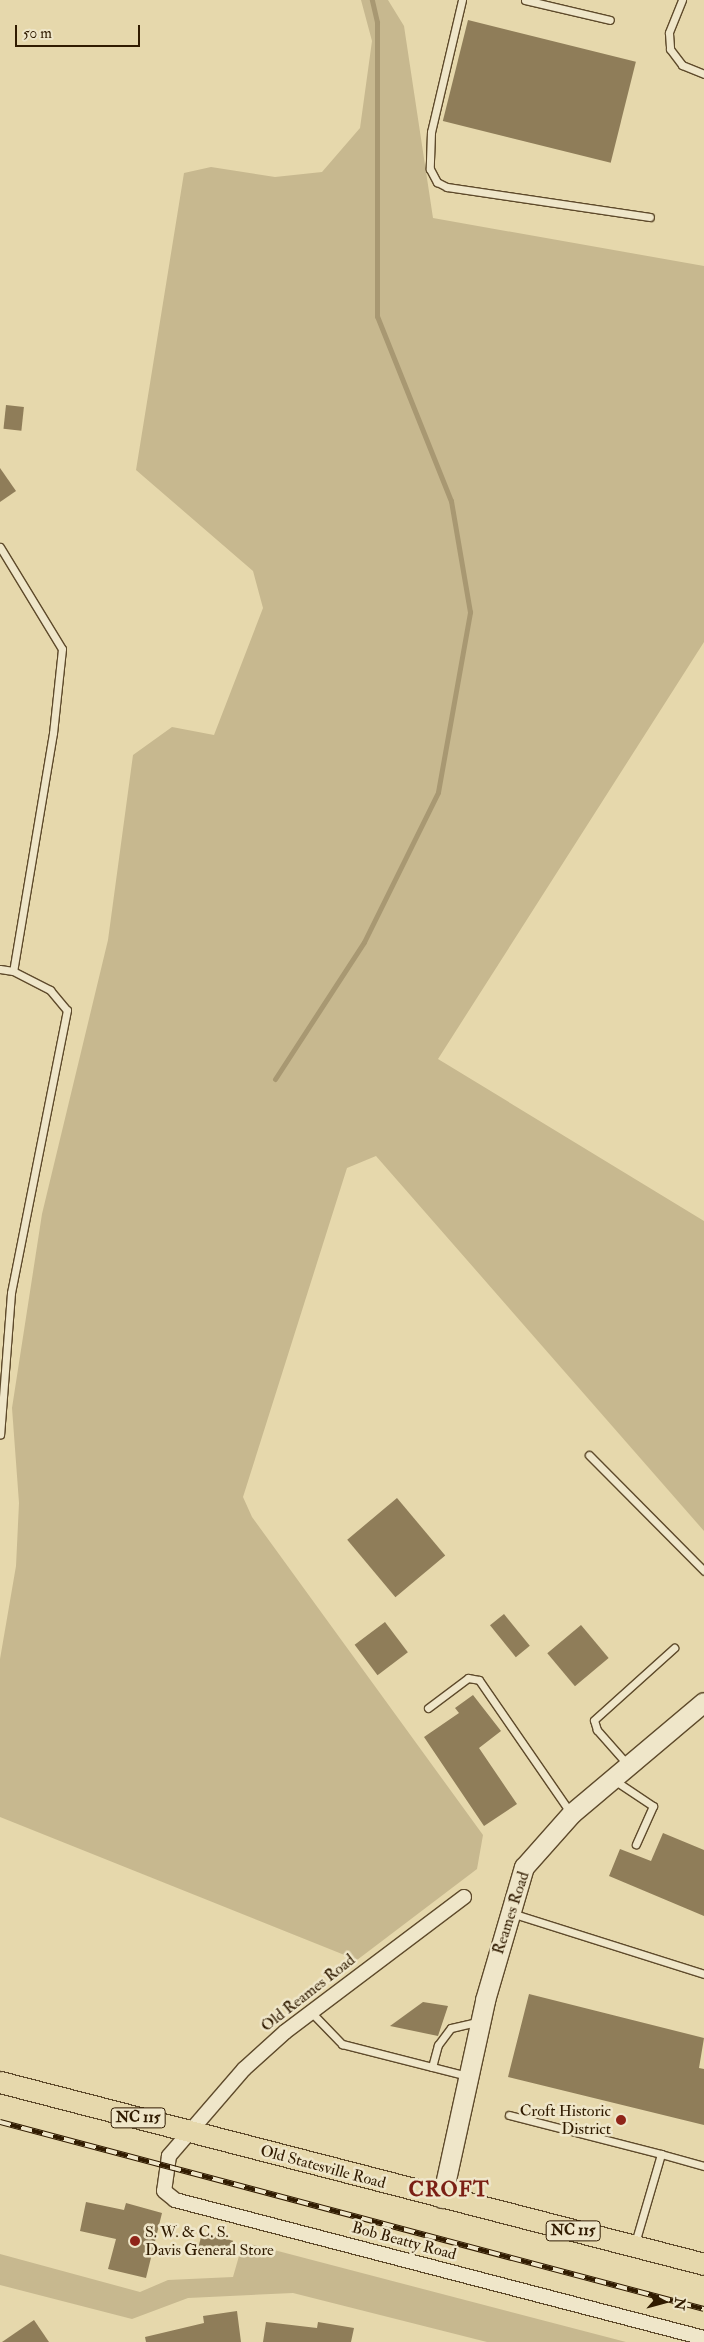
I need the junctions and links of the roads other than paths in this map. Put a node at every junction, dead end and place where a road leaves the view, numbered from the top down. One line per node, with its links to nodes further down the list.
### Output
1 (462, 0): 6 (lane)
2 (525, 0): 4 (lane)
3 (682, 0): 5 (lane)
4 (610, 20)
5 (704, 74)
6 (650, 216)
7 (0, 547): 9 (lane)
8 (0, 969): 9 (lane)
9 (13, 971): 10 (lane)
10 (0, 1435)
11 (589, 1455): 12 (lane)
12 (704, 1571)
13 (674, 1648): 16 (lane)
14 (704, 1702): 16 (main road, Reames Road)
15 (428, 1708): 18 (lane)
16 (628, 1765): 17 (main road, Reames Road)
17 (612, 1779): 18 (main road, Reames Road); 19 (lane)
18 (572, 1813): 21 (main road, Reames Road)
19 (636, 1844)
20 (464, 1897): 23 (street, Old Reames Road)
21 (508, 1912): 22 (lane); 24 (main road, Reames Road)
22 (704, 1974)
23 (311, 2012): 25 (lane); 29 (street, Old Reames Road)
24 (480, 2021): 25 (lane); 26 (main road, Reames Road)
25 (432, 2067): 26 (lane)
26 (468, 2076): 32 (main road, Reames Road)
27 (0, 2082): 29 (main road, Old Statesville Road / NC 115)
28 (509, 2114): 30 (lane)
29 (188, 2131): 32 (main road, Old Statesville Road / NC 115); 35 (street, Bob Beatty Road)
30 (661, 2154): 31 (lane); 33 (lane)
31 (704, 2166)
32 (442, 2198): 33 (main road, Old Statesville Road / NC 115)
33 (634, 2246): 34 (main road, Old Statesville Road / NC 115)
34 (704, 2264)
35 (704, 2338)

